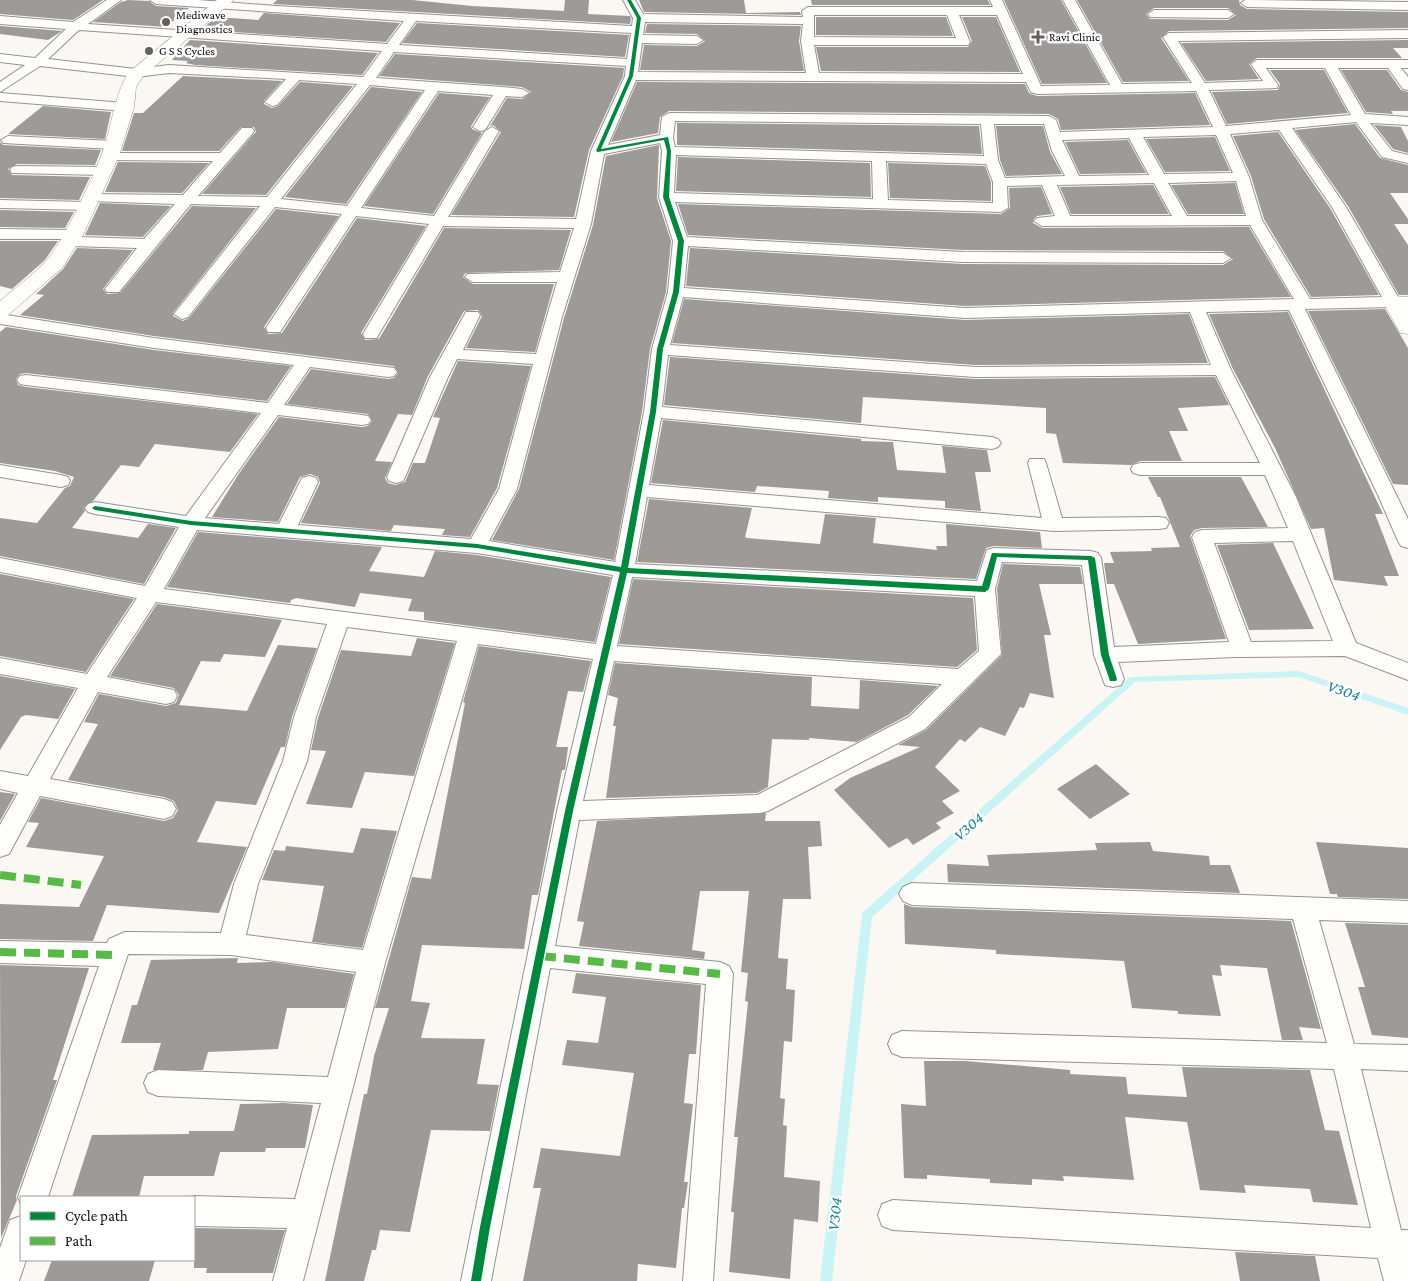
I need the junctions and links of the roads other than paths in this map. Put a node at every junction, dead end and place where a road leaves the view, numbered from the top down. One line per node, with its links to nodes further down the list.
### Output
1 (115, 0): 17 (street)
2 (156, 0): 7 (street)
3 (629, 0): 18 (street)
4 (1069, 0): 40 (street)
5 (1147, 0): 12 (street)
6 (1302, 2): 8 (street); 10 (street)
7 (222, 3): 14 (street); 20 (street)
8 (1247, 4)
9 (998, 6): 11 (street); 35 (street)
10 (1408, 6)
11 (952, 11): 16 (street); 23 (street)
12 (1154, 14): 13 (street); 21 (street)
13 (1228, 14)
14 (412, 18): 18 (street); 24 (street)
15 (0, 20): 17 (street)
16 (809, 20): 18 (street); 23 (street)
17 (76, 26): 20 (street); 26 (street)
18 (638, 29): 22 (street); 30 (street)
19 (1408, 34): 21 (street)
20 (184, 35): 24 (street); 31 (street)
21 (1169, 37): 37 (street)
22 (697, 40)
23 (808, 41): 33 (street)
24 (391, 48): 30 (street); 34 (street)
25 (0, 58): 26 (street)
26 (39, 61): 31 (street); 39 (street)
27 (1329, 64): 28 (street); 37 (street); 46 (street)
28 (1392, 64): 29 (street); 38 (street)
29 (1408, 64)
30 (632, 69): 33 (street); 57 (street)
31 (136, 73): 32 (street); 45 (street)
32 (296, 76): 34 (street); 44 (street)
33 (813, 76): 35 (street)
34 (367, 81): 36 (street); 72 (street)
35 (1034, 84): 40 (street); 48 (street)
36 (435, 86): 41 (street); 75 (street)
37 (1201, 86): 40 (street); 52 (street)
38 (1408, 86)
39 (0, 88)
40 (1118, 88)
41 (502, 91): 42 (street); 79 (street)
42 (522, 93)
43 (0, 97): 45 (street)
44 (272, 102)
45 (125, 107): 58 (street)
46 (1360, 118): 49 (street); 50 (street); 61 (street)
47 (987, 119): 48 (street); 56 (street); 62 (street)
48 (1049, 120): 54 (street)
49 (1408, 121)
50 (1283, 126): 52 (street); 92 (street)
51 (247, 131): 59 (street)
52 (1221, 131): 53 (street); 64 (street)
53 (1134, 134): 54 (street); 65 (street)
54 (1054, 136): 68 (street)
55 (8, 140): 58 (street)
56 (668, 144): 57 (street); 60 (street); 69 (street)
57 (598, 151): 81 (street)
58 (109, 157): 59 (street); 63 (street); 71 (street)
59 (222, 157): 70 (street)
60 (879, 157): 62 (street); 74 (street)
61 (1408, 159)
62 (991, 160): 66 (street)
63 (18, 170)
64 (1242, 177): 65 (street); 78 (street)
65 (1160, 180): 68 (street); 77 (street)
66 (1000, 182): 67 (street); 74 (street)
67 (1048, 182): 68 (street); 76 (street)
68 (1075, 182)
69 (666, 197): 74 (street); 84 (street)
70 (188, 199): 71 (street); 72 (street); 85 (street)
71 (89, 201): 73 (street); 83 (street)
72 (273, 202): 75 (street); 96 (street)
73 (0, 204)
74 (881, 205)
75 (350, 212): 79 (street); 99 (street)
76 (1064, 220): 77 (street); 80 (street)
77 (1182, 220): 78 (street)
78 (1256, 220): 93 (street)
79 (439, 221): 81 (street); 101 (street)
80 (1042, 221)
81 (583, 224): 88 (street)
82 (0, 234): 83 (street)
83 (72, 238): 85 (street); 91 (street)
84 (681, 241): 86 (street); 90 (street)
85 (148, 244): 89 (street)
86 (1223, 258)
87 (473, 277): 88 (street)
88 (566, 277): 104 (street)
89 (113, 289)
90 (676, 292): 94 (street); 102 (street)
91 (7, 299): 95 (street)
92 (1400, 302): 93 (street); 100 (street)
93 (1299, 304): 94 (street); 127 (street)
94 (1196, 307): 106 (street)
95 (0, 312)
96 (182, 314)
97 (472, 315): 103 (street)
98 (0, 319): 105 (street)
99 (274, 328)
100 (1408, 328)
101 (371, 334)
102 (660, 349): 106 (street); 110 (street)
103 (452, 354): 104 (street); 117 (street)
104 (543, 360): 128 (street)
105 (305, 362): 107 (street); 109 (street)
106 (1222, 370): 114 (street)
107 (388, 372)
108 (26, 380): 109 (street)
109 (272, 411): 111 (street); 122 (street)
110 (653, 412): 112 (street); 120 (street)
111 (362, 420)
112 (992, 443)
113 (1037, 463): 124 (street)
114 (1272, 469): 115 (street); 126 (street)
115 (1140, 470)
116 (0, 471): 118 (street)
117 (396, 477)
118 (61, 481)
119 (309, 482): 125 (street)
120 (638, 490): 124 (street); 130 (street)
121 (95, 508): 122 (street)
122 (191, 523): 125 (street); 132 (street)
123 (1159, 523): 124 (street)
124 (1054, 526)
125 (286, 531): 128 (street)
126 (1300, 534): 135 (street); 136 (street)
127 (1408, 541)
128 (478, 546): 130 (street)
129 (0, 565): 132 (street)
130 (624, 570): 131 (street); 137 (street)
131 (985, 589): 138 (street); 141 (street)
132 (151, 594): 133 (street); 143 (street)
133 (340, 618): 134 (street); 153 (street)
134 (470, 635): 137 (street); 157 (street)
135 (1347, 648): 136 (street); 140 (street)
136 (1243, 650): 138 (street)
137 (606, 653): 141 (street); 148 (street)
138 (1105, 655): 142 (street)
139 (0, 666): 143 (street)
140 (1408, 672)
141 (962, 677): 148 (street)
142 (1113, 679)
143 (92, 683): 144 (street); 146 (street)
144 (166, 696)
145 (0, 780): 146 (street)
146 (34, 786): 147 (street); 149 (street)
147 (164, 809)
148 (569, 811): 156 (street)
149 (0, 847)
150 (912, 894): 151 (street)
151 (1303, 908): 152 (street); 159 (street)
152 (1408, 912)
153 (231, 944): 155 (street); 157 (street)
154 (0, 952): 155 (street)
155 (115, 955): 163 (street)
156 (540, 956): 169 (street); 172 (street)
157 (372, 963): 162 (street)
158 (902, 1044): 159 (street)
159 (1344, 1055): 160 (street); 168 (street)
160 (1408, 1058)
161 (158, 1083): 162 (street)
162 (338, 1091): 165 (street)
163 (33, 1196)
164 (195, 1211): 165 (street)
165 (306, 1214): 171 (street)
166 (893, 1215): 168 (street)
167 (20, 1233): 170 (street)
168 (1399, 1244): 173 (street)
169 (477, 1277)
170 (4, 1281)
171 (288, 1281)
172 (698, 1281)
173 (1399, 1281)

